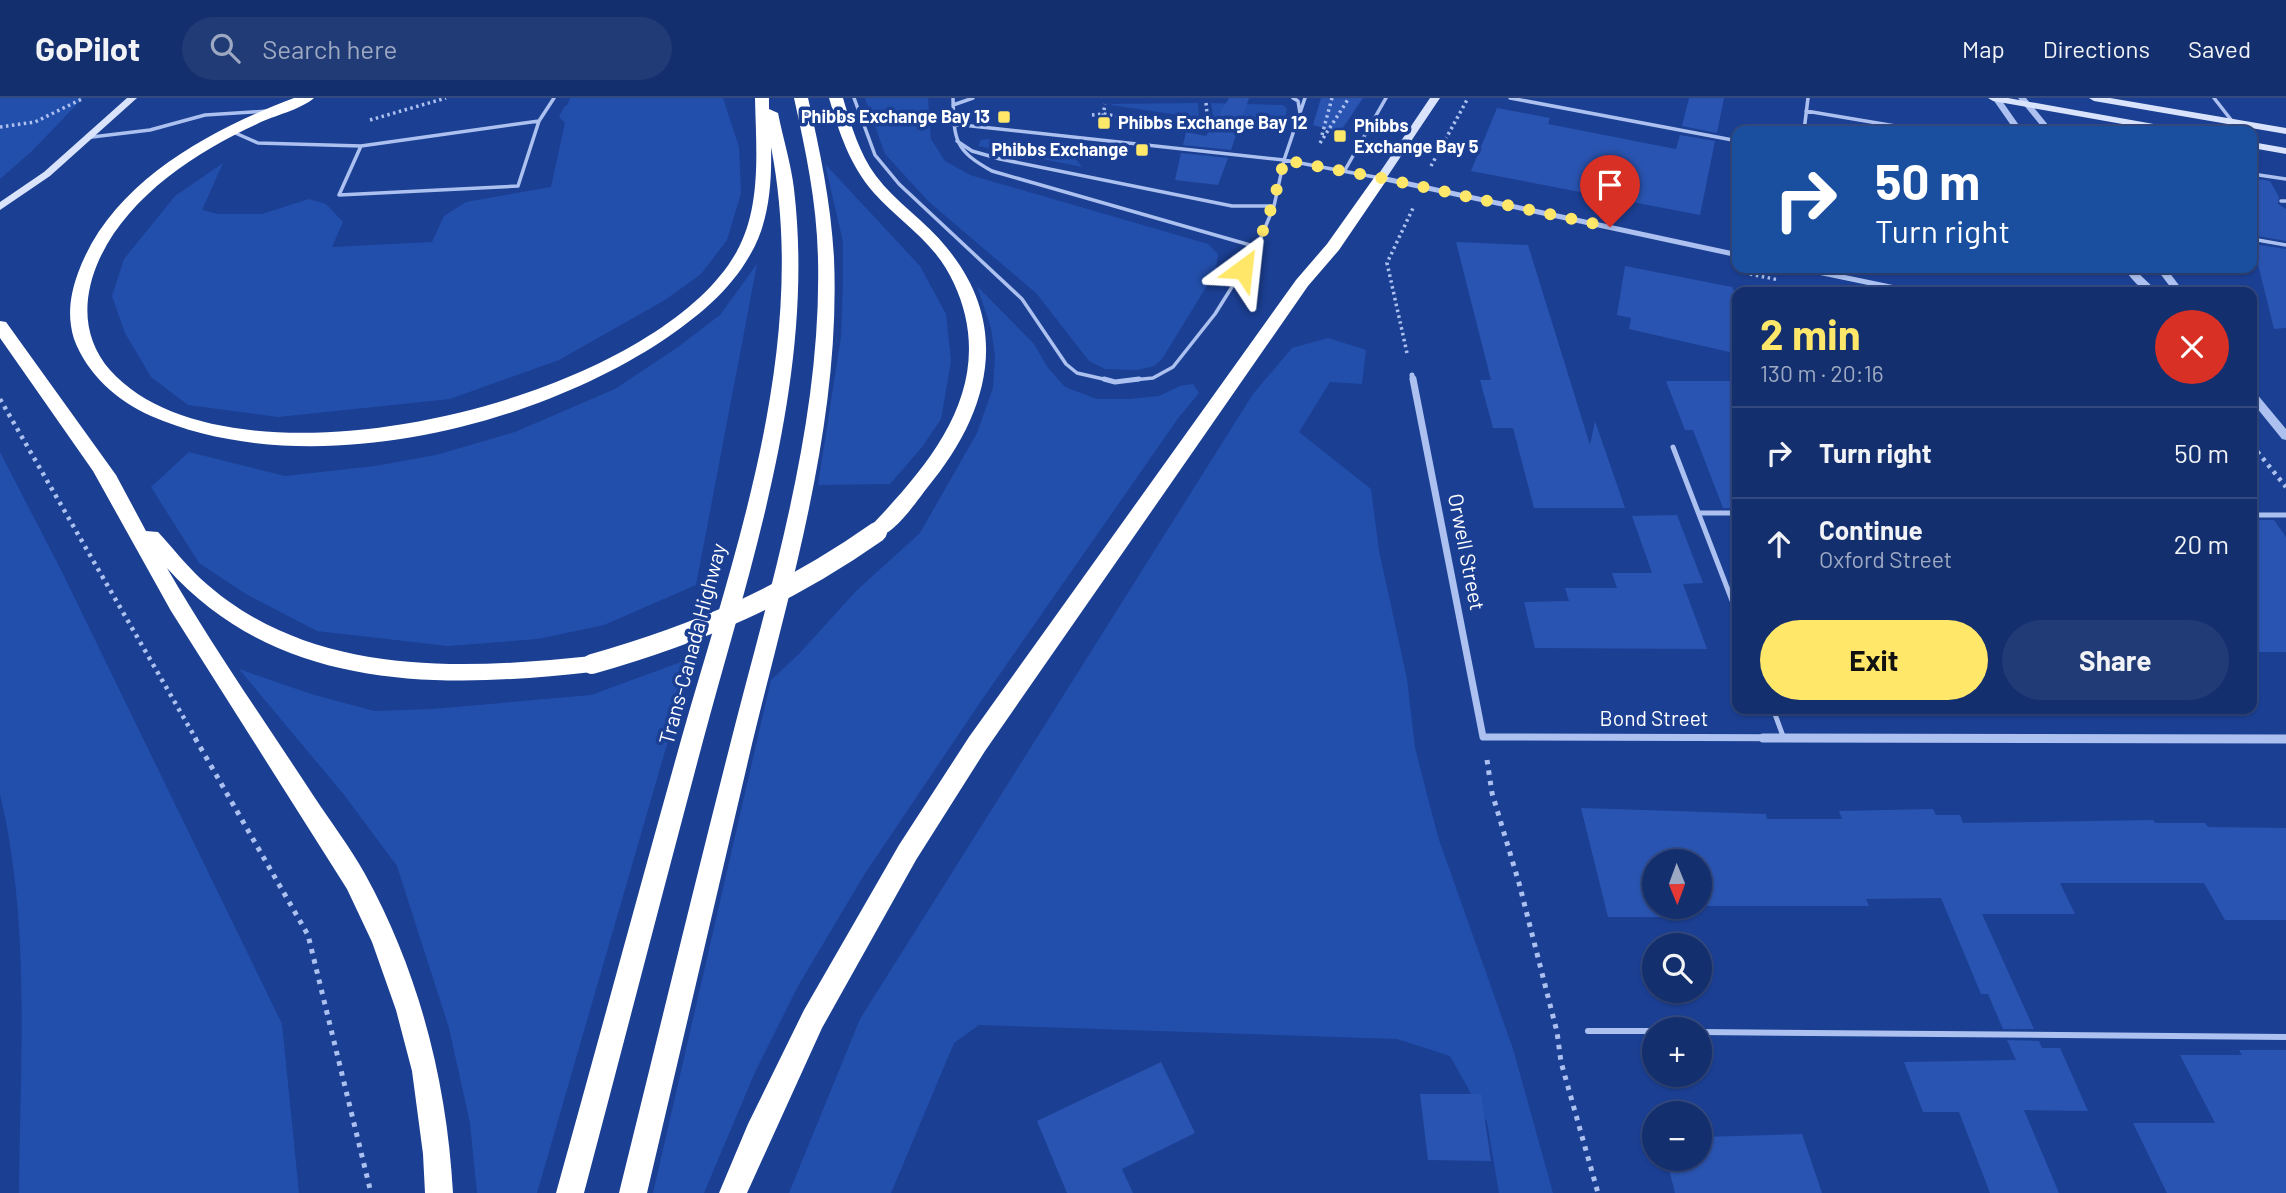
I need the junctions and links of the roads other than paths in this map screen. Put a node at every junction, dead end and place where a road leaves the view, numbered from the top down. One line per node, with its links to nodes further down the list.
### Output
1 (132, 98): 34 (main road)
2 (307, 98): 21 (highway)
3 (554, 98): 24 (lane)
4 (764, 98): 32 (highway); 75 (highway, Trans-Canada Highway)
5 (801, 98): 76 (highway)
6 (836, 98): 60 (highway, bridge)
7 (854, 98): 49 (lane)
8 (953, 98): 20 (lane)
9 (973, 98): 20 (lane)
10 (1293, 98): 23 (lane)
11 (1306, 98): 23 (lane)
12 (1386, 98): 41 (lane)
13 (1435, 98): 43 (main road)
14 (1512, 98): 36 (lane)
15 (1808, 98): 22 (lane)
16 (1995, 98): 19 (main road); 29 (street)
17 (2097, 98): 25 (main road)
18 (2214, 98): 25 (lane)
19 (2025, 101): 30 (street); 31 (main road)
20 (953, 105): 26 (lane)
21 (274, 111): 32 (highway); 34 (lane)
22 (1806, 111): 27 (lane); 28 (lane)
23 (1300, 113): 40 (lane)
24 (539, 121): 37 (lane); 37 (lane)
25 (2232, 121): 33 (main road)
26 (953, 124): 35 (lane); 40 (lane)
27 (1804, 126)
28 (1895, 126)
29 (2015, 126)
30 (2045, 126)
31 (2131, 126)
32 (230, 131): 37 (lane)
33 (2286, 131)
34 (92, 136): 46 (main road)
35 (955, 140): 45 (lane); 49 (lane)
36 (1732, 140)
37 (361, 146)
38 (2257, 146): 39 (main road)
39 (2286, 151)
40 (1284, 160): 41 (lane); 45 (lane)
41 (1345, 170): 43 (lane)
42 (2257, 175): 44 (lane)
43 (1381, 178): 50 (street); 77 (highway)
44 (2286, 180)
45 (1273, 206): 49 (lane)
46 (0, 207)
47 (2257, 240): 48 (lane)
48 (2286, 245)
49 (1257, 247)
50 (1732, 254)
51 (1823, 273): 53 (street)
52 (2133, 273): 54 (street)
53 (1890, 287)
54 (2149, 287)
55 (0, 326): 60 (highway)
56 (1412, 375): 68 (street, Orwell Street)
57 (2257, 401): 58 (street)
58 (2286, 436)
59 (1674, 447): 61 (lane)
60 (101, 469): 74 (highway)
61 (1699, 513): 62 (lane); 65 (lane)
62 (1732, 513)
63 (2257, 515): 64 (lane)
64 (2286, 515)
65 (1732, 600)
66 (1775, 714): 67 (lane)
67 (1783, 736): 68 (street, Bond Street); 69 (street, Bond Street)
68 (1483, 737)
69 (2286, 739)
70 (1588, 1031): 71 (lane)
71 (1642, 1031)
72 (1712, 1032): 73 (lane)
73 (2286, 1037)
74 (439, 1193)
75 (570, 1193)
76 (633, 1193)
77 (733, 1193)

